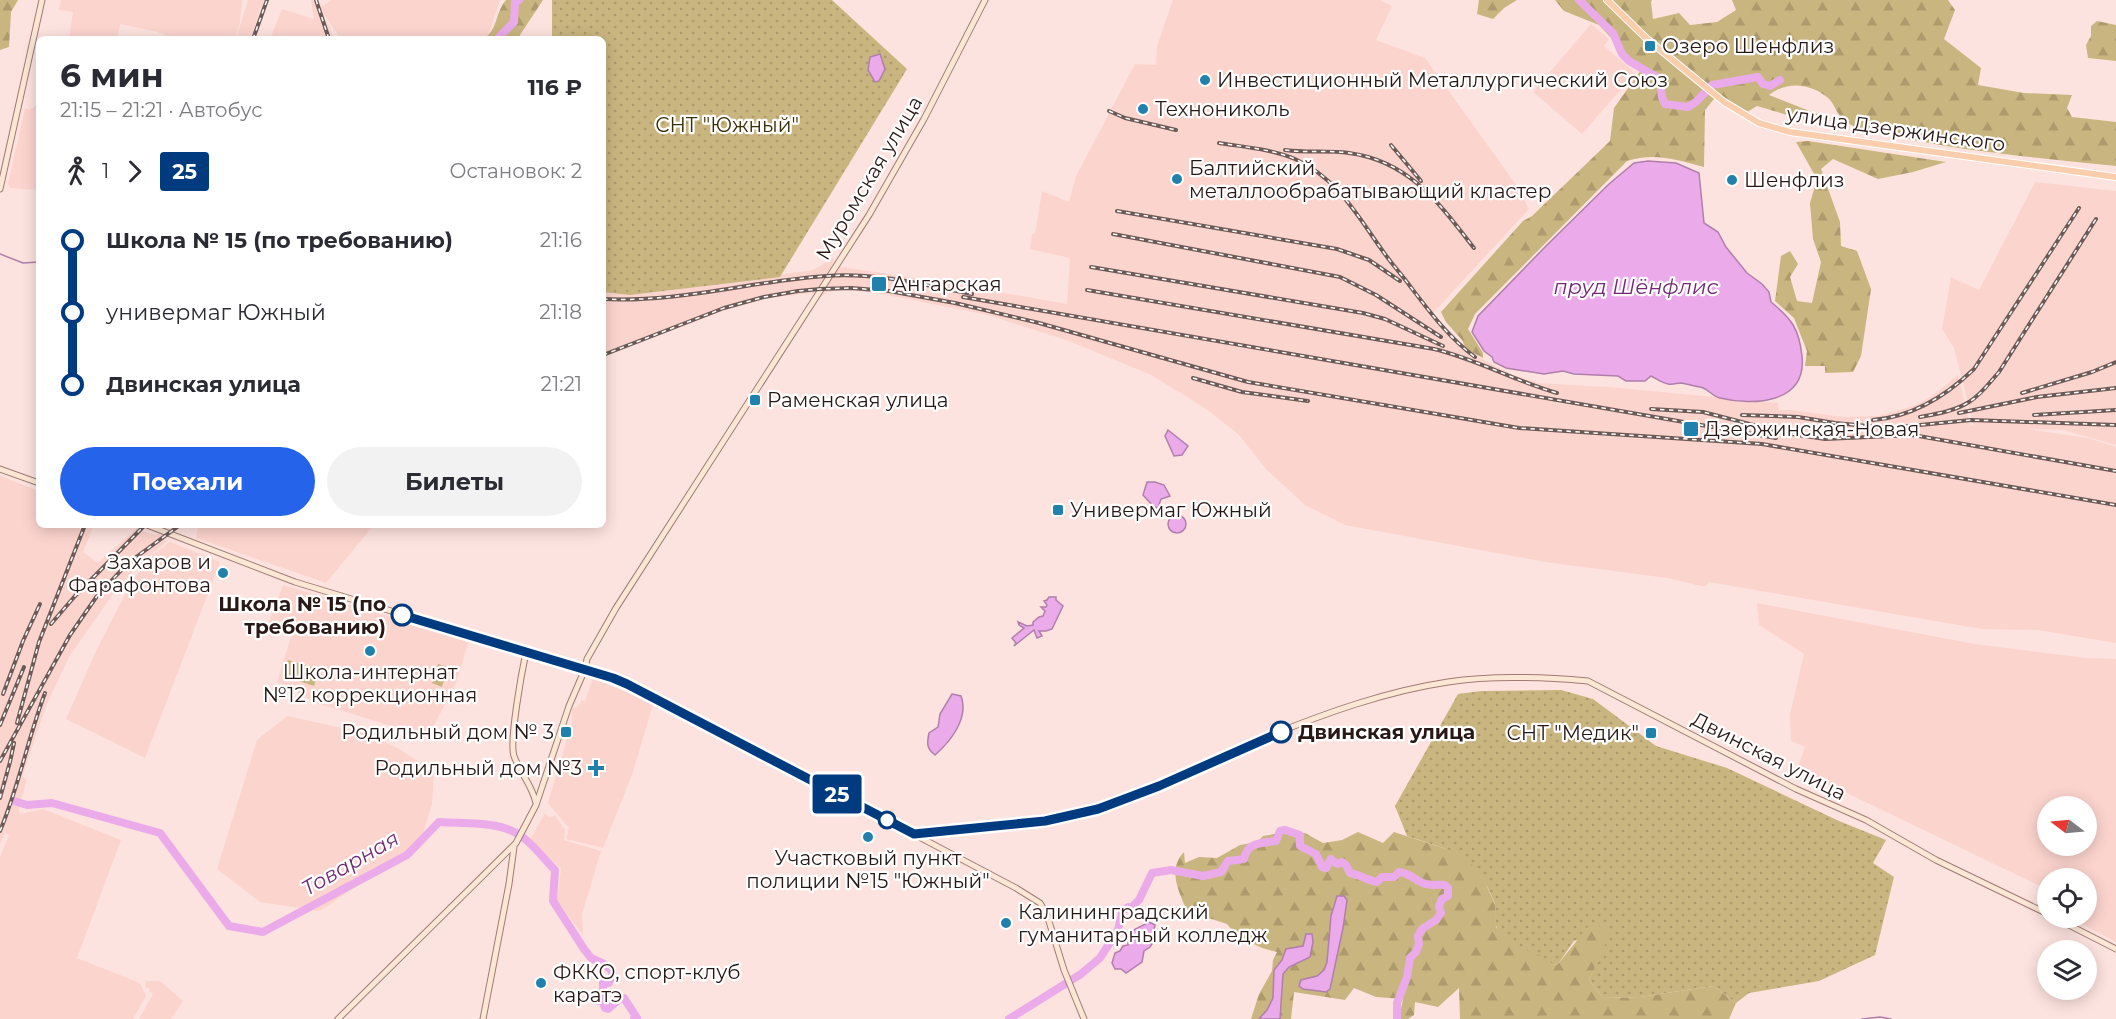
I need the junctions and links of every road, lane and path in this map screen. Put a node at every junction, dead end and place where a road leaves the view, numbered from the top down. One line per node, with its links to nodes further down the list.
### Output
1 (42, 0): 5 (main road)
2 (984, 0): 10 (main road, Муромская улица)
3 (1607, 0): 4 (main road, улица Дзержинского)
4 (2116, 177)
5 (0, 189)
6 (0, 468): 7 (main road)
7 (36, 482)
8 (155, 528): 9 (main road)
9 (526, 652): 10 (main road); 12 (main road)
10 (585, 669): 11 (main road); 14 (main road)
11 (542, 788): 12 (main road); 13 (main road)
12 (533, 790): 13 (main road)
13 (536, 805): 15 (main road)
14 (914, 834): 18 (main road, Двинская улица); 23 (main road)
15 (515, 844): 16 (main road); 17 (main road)
16 (499, 862): 17 (main road); 21 (main road)
17 (511, 870): 22 (main road)
18 (2037, 909)
19 (2074, 928): 20 (main road)
20 (2116, 950)
21 (338, 1019)
22 (483, 1019)
23 (1084, 1019)

